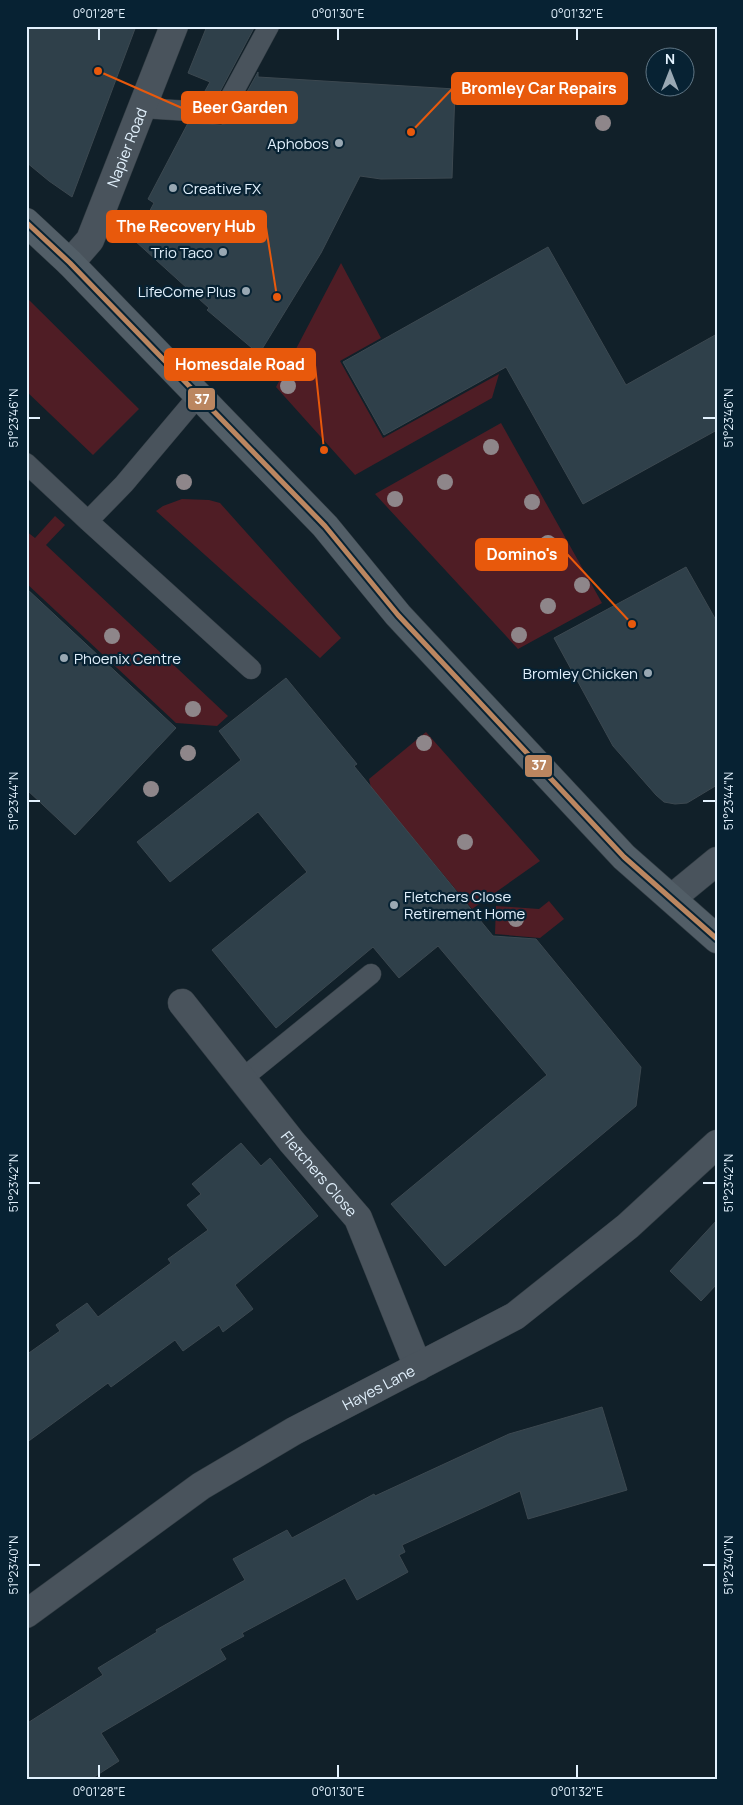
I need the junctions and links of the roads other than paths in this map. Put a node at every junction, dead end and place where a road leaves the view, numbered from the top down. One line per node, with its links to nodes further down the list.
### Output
1 (174, 26): 3 (main road, Napier Road)
2 (269, 26): 3 (lane)
3 (142, 108): 5 (main road, Napier Road)
4 (26, 222): 5 (main road)
5 (70, 263): 6 (main road)
6 (199, 395): 8 (lane); 11 (main road)
7 (26, 463): 8 (lane)
8 (88, 521): 9 (lane)
9 (251, 669)
10 (717, 861): 11 (main road)
11 (672, 898): 12 (main road)
12 (717, 939)
13 (371, 974): 15 (lane)
14 (182, 1002): 15 (main road, Fletchers Close)
15 (243, 1078): 17 (main road, Fletchers Close)
16 (717, 1144): 17 (main road, Hayes Lane)
17 (418, 1367): 18 (main road, Hayes Lane)
18 (26, 1614)

